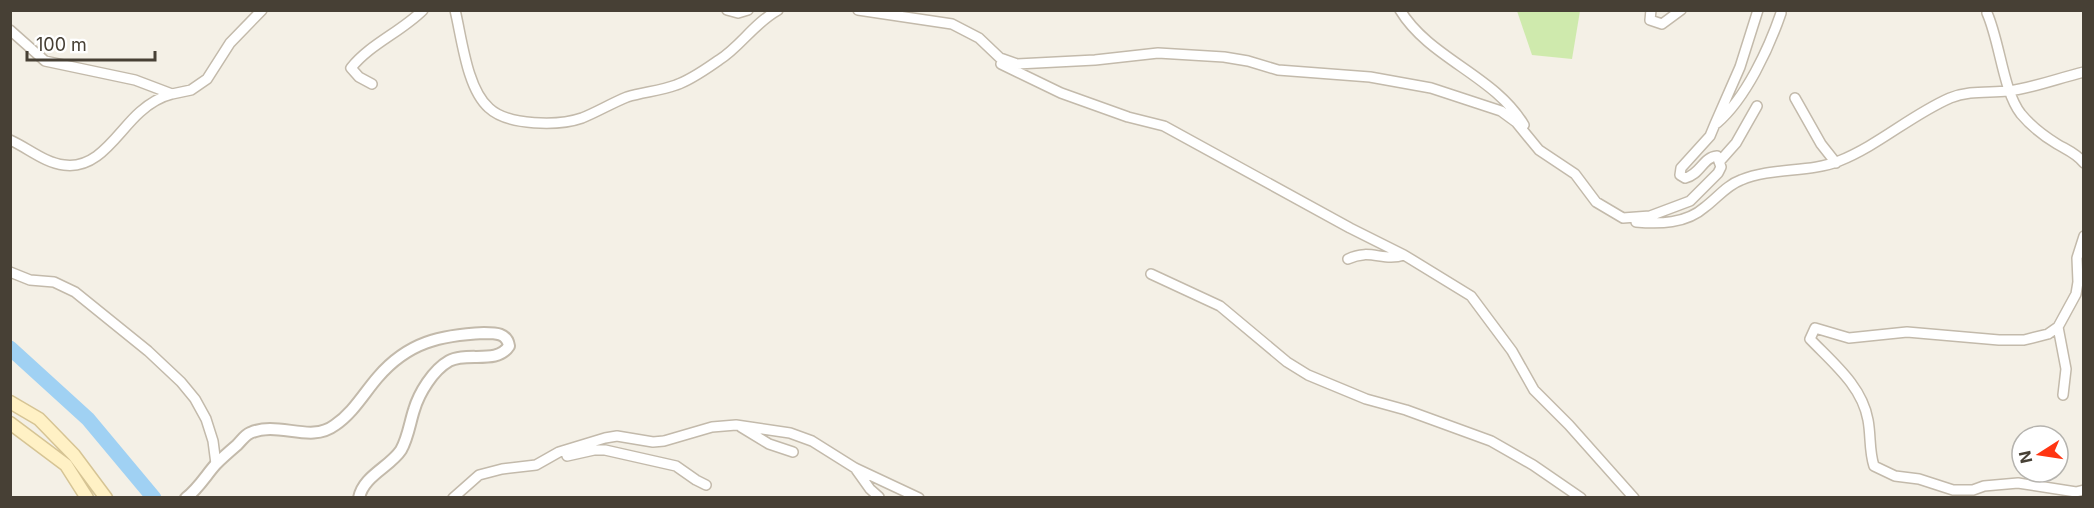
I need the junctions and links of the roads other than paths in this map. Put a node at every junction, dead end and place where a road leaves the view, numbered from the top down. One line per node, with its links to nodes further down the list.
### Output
1 (261, 10): 19 (street)
2 (423, 10): 17 (street)
3 (455, 10): 6 (street)
4 (727, 10): 5 (street)
5 (748, 10)
6 (778, 10)
7 (858, 10): 15 (street)
8 (1400, 10): 24 (street)
9 (1651, 10): 10 (street)
10 (1681, 10)
11 (1758, 10): 22 (street)
12 (1781, 13): 22 (street)
13 (1987, 13): 18 (street)
14 (10, 30): 19 (street)
15 (995, 54): 24 (street); 30 (street)
16 (2084, 72): 18 (street)
17 (372, 84)
18 (2011, 91): 26 (street); 27 (street)
19 (172, 94): 23 (street)
20 (1795, 98): 26 (street)
21 (1757, 106): 25 (street)
22 (1715, 124): 25 (street)
23 (10, 140)
24 (1531, 141): 28 (street)
25 (1720, 161): 28 (street)
26 (1836, 163): 28 (street)
27 (2084, 163)
28 (1623, 218)
29 (2084, 236): 34 (street)
30 (1404, 255): 31 (street); 53 (street)
31 (1348, 259)
32 (10, 272): 41 (street)
33 (1151, 274): 52 (street)
34 (2058, 327): 35 (street); 44 (street)
35 (2063, 395)
36 (10, 402): 47 (main road)
37 (10, 423): 46 (main road)
38 (736, 425): 39 (street); 40 (street); 42 (street)
39 (793, 452)
40 (547, 460): 43 (street); 50 (street)
41 (216, 464): 48 (street); 49 (street)
42 (855, 468): 45 (street); 51 (street)
43 (706, 485)
44 (2084, 490)
45 (879, 497)
46 (87, 498)
47 (106, 498)
48 (186, 498)
49 (359, 498)
50 (453, 498)
51 (919, 498)
52 (1581, 498)
53 (1634, 498)

